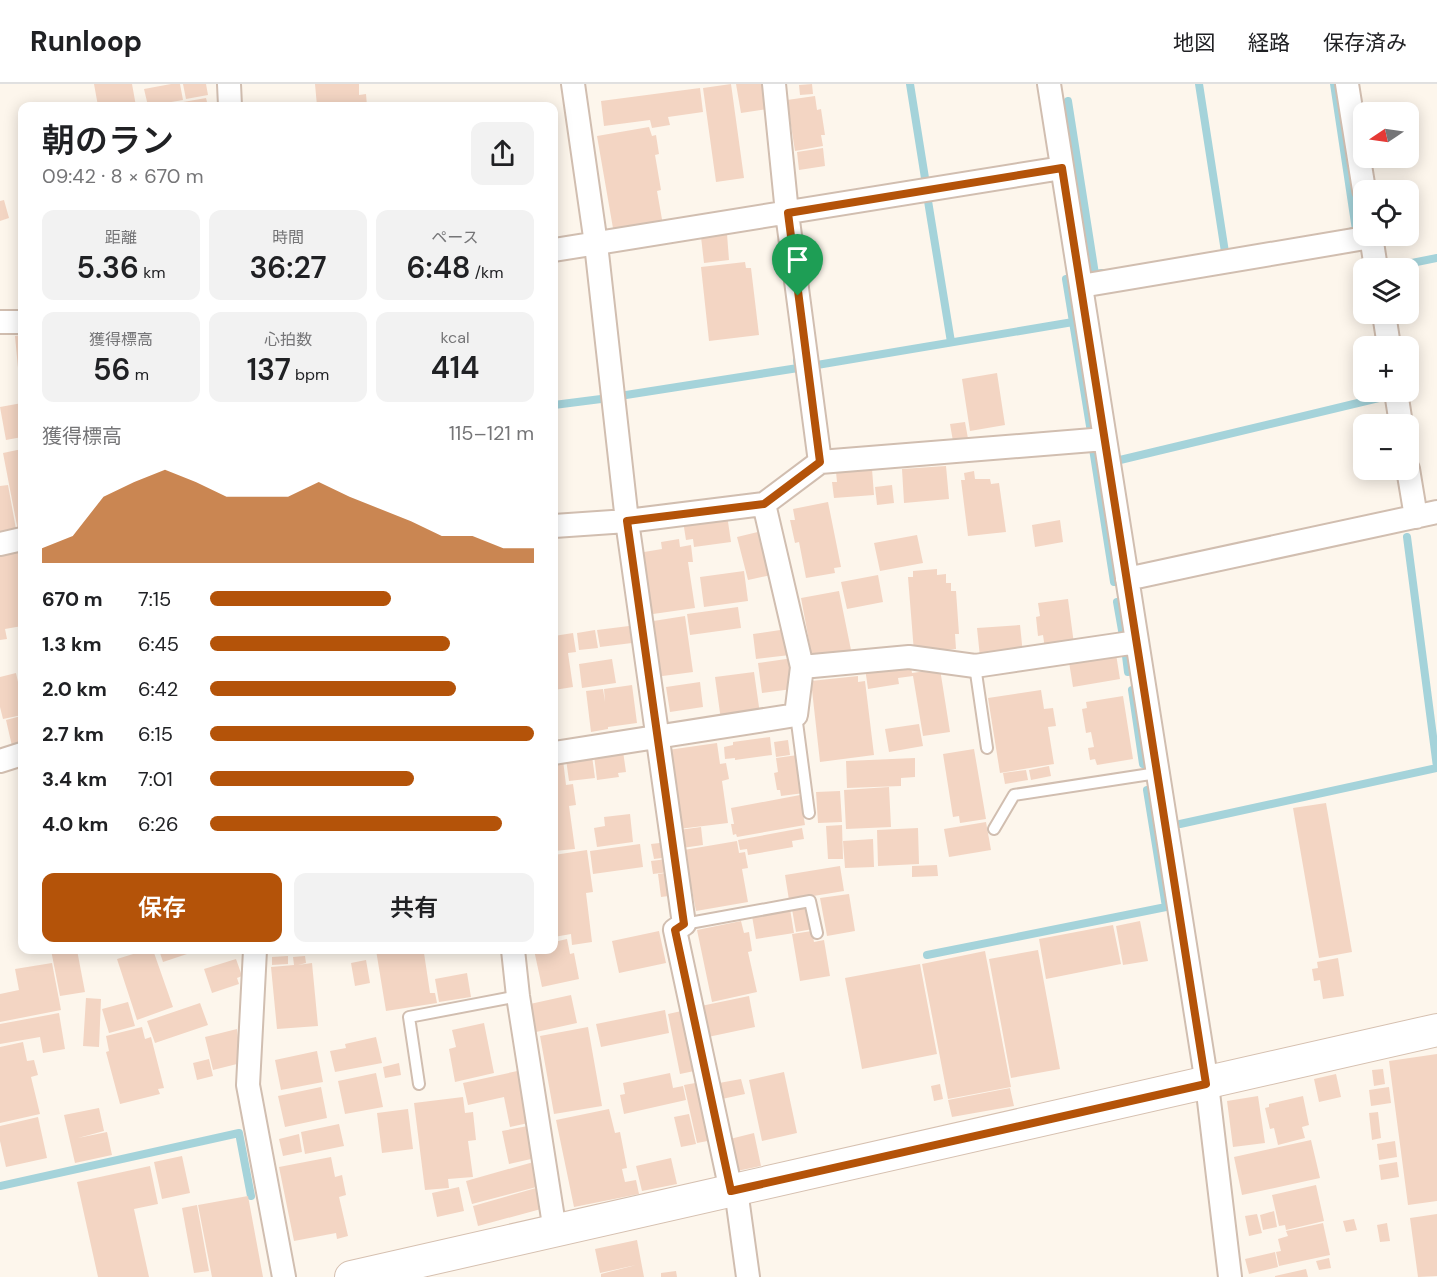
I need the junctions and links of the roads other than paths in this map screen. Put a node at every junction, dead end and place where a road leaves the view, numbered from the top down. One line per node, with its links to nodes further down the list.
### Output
1 (229, 84): 6 (street)
2 (573, 84): 11 (street)
3 (774, 84): 9 (street)
4 (1347, 84): 8 (street)
5 (1053, 85): 7 (street)
6 (230, 102)
7 (1062, 168): 9 (street); 13 (street)
8 (1362, 180)
9 (788, 213): 11 (street); 17 (street)
10 (1353, 239): 13 (street)
11 (596, 244): 12 (street); 21 (street)
12 (558, 249)
13 (1081, 286): 16 (street)
14 (0, 322): 15 (street)
15 (18, 322)
16 (1105, 439): 17 (street); 25 (street)
17 (820, 462): 19 (street)
18 (1413, 480): 20 (street)
19 (764, 504): 21 (street); 28 (street)
20 (1427, 514): 25 (street)
21 (627, 521): 22 (street); 30 (street)
22 (558, 526)
23 (18, 540): 24 (street)
24 (0, 544)
25 (1127, 579): 26 (street)
26 (1137, 642): 27 (street); 35 (street)
27 (975, 666): 28 (street); 31 (lane)
28 (802, 667): 29 (street)
29 (796, 715): 30 (street); 36 (lane)
30 (657, 737): 32 (street); 38 (street)
31 (987, 748)
32 (558, 752)
33 (18, 755): 34 (street)
34 (0, 761)
35 (1158, 773): 37 (lane); 45 (street)
36 (809, 813)
37 (994, 829)
38 (684, 924): 39 (lane); 46 (street)
39 (817, 933)
40 (255, 954): 48 (street)
41 (513, 954): 42 (street)
42 (518, 996): 44 (lane); 47 (street)
43 (1437, 1030): 45 (street)
44 (419, 1084)
45 (1206, 1084): 46 (street); 51 (street)
46 (734, 1190): 47 (street); 50 (street)
47 (555, 1231): 49 (street)
48 (284, 1277)
49 (351, 1277)
50 (748, 1277)
51 (1230, 1277)

